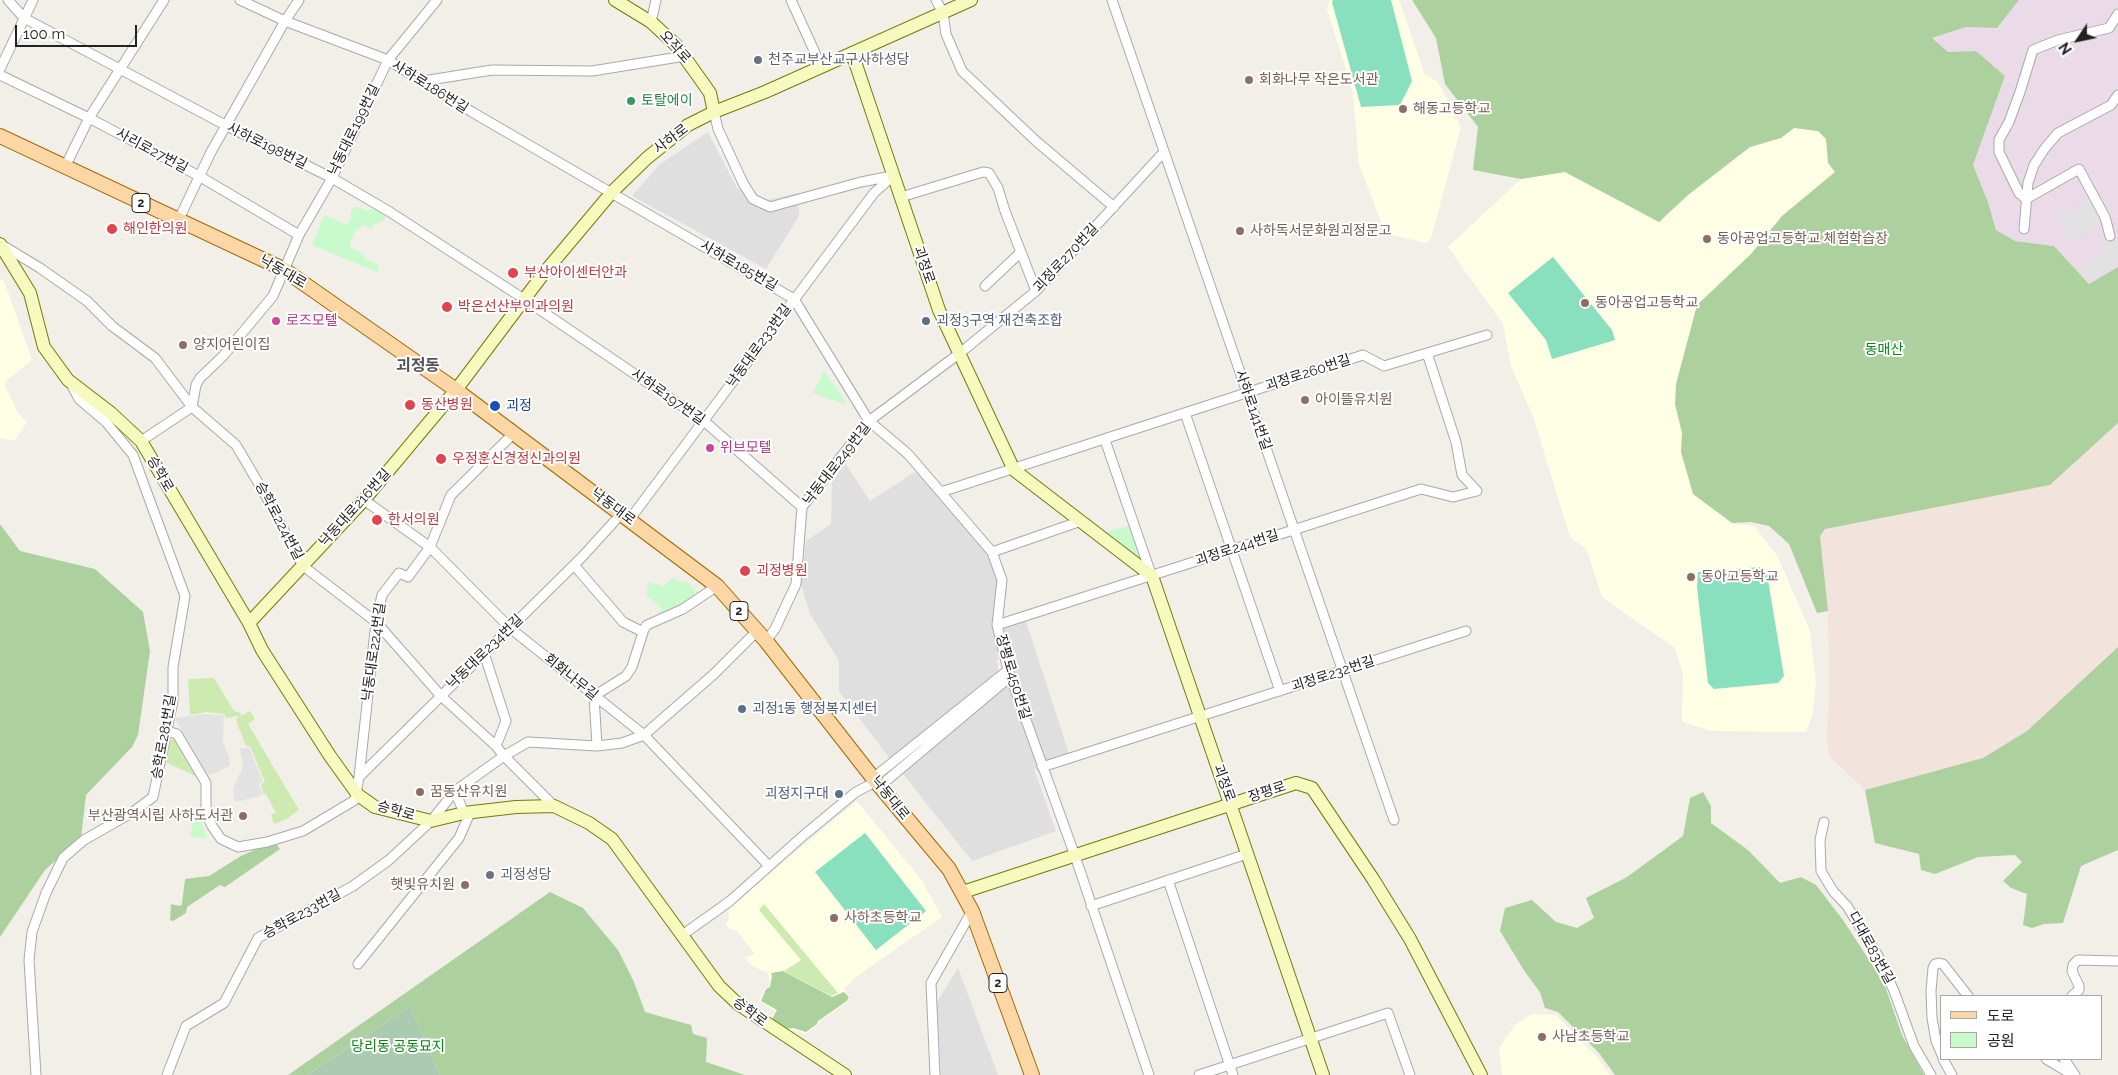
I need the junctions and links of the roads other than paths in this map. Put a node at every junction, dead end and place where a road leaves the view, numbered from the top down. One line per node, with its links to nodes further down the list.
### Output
1 (8, 0): 15 (street, 사하로198번길)
2 (33, 0): 15 (street)
3 (164, 0): 23 (street)
4 (240, 0): 16 (street, 사하로186번길)
5 (299, 0): 16 (street)
6 (437, 0): 20 (street, 낙동대로199번길)
7 (615, 0): 17 (street, 오작로)
8 (656, 0): 17 (street)
9 (791, 0): 21 (street)
10 (936, 0): 13 (street)
11 (971, 0): 13 (street, 사하로)
12 (1112, 0): 31 (street, 사하로141번길)
13 (943, 13): 18 (street, 사하로); 39 (street)
14 (2118, 14): 38 (street)
15 (24, 18): 22 (street); 23 (street, 사하로198번길)
16 (285, 21): 20 (street, 사하로186번길); 29 (street)
17 (651, 22): 19 (street, 오작로)
18 (852, 53): 21 (street, 사하로); 34 (street, 괴정로)
19 (685, 56): 25 (street); 27 (street, 오작로)
20 (388, 60): 25 (street, 사하로186번길); 35 (street, 낙동대로199번길)
21 (821, 66): 27 (street, 사하로)
22 (0, 69)
23 (120, 70): 28 (street); 29 (street, 사하로198번길)
24 (0, 75): 28 (street, 사리로27번길)
25 (423, 81): 36 (street, 사하로186번길)
26 (2118, 95): 38 (street)
27 (714, 112): 34 (street); 36 (street, 사하로)
28 (90, 118): 32 (street); 33 (street, 사리로27번길)
29 (227, 126): 33 (street); 35 (street, 사하로198번길)
30 (0, 136): 32 (main road, 낙동대로 / 2)
31 (1163, 153): 39 (street, 괴정로270번길); 56 (street, 사하로141번길)
32 (66, 166): 40 (main road, 낙동대로 / 2)
33 (198, 176): 40 (street); 42 (street, 사리로27번길)
34 (893, 176): 37 (street, 괴정로); 50 (street, 낙동대로233번길)
35 (332, 178): 42 (street, 낙동대로199번길); 49 (street, 사하로198번길)
36 (612, 192): 49 (street, 사하로); 50 (street, 사하로185번길)
37 (901, 197): 45 (street); 52 (street, 괴정로)
38 (2026, 199): 41 (street); 43 (street)
39 (1114, 207): 48 (street, 괴정로270번길)
40 (178, 221): 46 (main road, 낙동대로 / 2)
41 (2024, 229)
42 (299, 235): 46 (street, 낙동대로199번길)
43 (2110, 236)
44 (0, 244): 54 (street, 승학로); 57 (street, 승학로224번길)
45 (1021, 252): 47 (street); 48 (street)
46 (283, 269): 55 (main road, 낙동대로 / 2); 57 (street, 낙동대로199번길)
47 (985, 286)
48 (1036, 291): 52 (street, 괴정로270번길)
49 (524, 299): 55 (street, 사하로); 59 (street, 사하로197번길)
50 (794, 299): 59 (street, 낙동대로233번길); 60 (street, 사하로185번길)
51 (1487, 335): 53 (street, 괴정로260번길)
52 (960, 353): 60 (street, 낙동대로249번길); 64 (street, 괴정로)
53 (1427, 353): 56 (street, 괴정로260번길); 70 (street, 괴정로244번길)
54 (68, 380): 63 (street, 승학로); 92 (street, 승학로281번길)
55 (456, 390): 61 (main road, 낙동대로 / 2); 66 (street, 낙동대로216번길)
56 (1247, 393): 58 (street, 괴정로260번길); 70 (street, 사하로141번길)
57 (192, 407): 63 (street); 75 (street, 승학로224번길)
58 (1185, 414): 62 (street, 괴정로260번길); 72 (street)
59 (704, 421): 67 (street, 사하로197번길); 68 (street, 낙동대로233번길)
60 (869, 421): 65 (street, 장평로450번길); 67 (street, 낙동대로249번길)
61 (514, 434): 68 (main road, 낙동대로 / 2); 71 (street, 낙동대로224번길)
62 (1105, 440): 64 (street, 괴정로260번길); 76 (street)
63 (141, 441): 79 (street, 승학로)
64 (1014, 470): 65 (street); 69 (street, 괴정로)
65 (941, 492): 73 (street, 장평로450번길)
66 (364, 500): 71 (street, 회화나무길); 75 (street, 낙동대로216번길)
67 (802, 507): 84 (street, 낙동대로249번길)
68 (626, 516): 74 (street, 낙동대로234번길); 77 (main road, 낙동대로 / 2)
69 (1081, 521): 73 (street); 76 (street, 괴정로)
70 (1294, 530): 72 (street, 괴정로244번길); 86 (street, 사하로141번길)
71 (430, 547): 78 (street, 낙동대로224번길); 81 (street, 회화나무길)
72 (1231, 550): 76 (street, 괴정로244번길); 88 (street)
73 (992, 552): 80 (street, 장평로450번길)
74 (574, 565): 81 (street, 낙동대로234번길); 83 (street)
75 (303, 566): 78 (street, 승학로224번길); 79 (street, 낙동대로216번길)
76 (1152, 576): 80 (street, 괴정로244번길); 91 (street, 괴정로)
77 (717, 586): 83 (street); 84 (main road, 낙동대로 / 2)
78 (376, 622): 89 (street, 승학로224번길); 98 (street, 낙동대로224번길)
79 (249, 624): 101 (street, 승학로)
80 (997, 626): 87 (street, 장평로450번길)
81 (510, 628): 85 (street, 낙동대로234번길); 90 (street, 회화나무길)
82 (1466, 631): 86 (street, 괴정로232번길)
83 (643, 632): 90 (street)
84 (761, 636): 93 (street, 낙동대로249번길); 99 (main road, 낙동대로 / 2)
85 (484, 653): 89 (street, 낙동대로234번길); 94 (street)
86 (1342, 671): 88 (street, 괴정로232번길); 105 (street, 사하로141번길)
87 (1009, 673): 97 (street, 장평로450번길); 99 (street)
88 (1280, 691): 91 (street, 괴정로232번길)
89 (441, 696): 94 (street, 승학로224번길); 98 (street, 낙동대로234번길)
90 (594, 696): 93 (street, 회화나무길); 95 (street)
91 (1200, 717): 97 (street, 괴정로232번길); 102 (street, 괴정로)
92 (167, 731): 101 (street); 126 (street, 승학로281번길)
93 (644, 735): 95 (street, 승학로233번길); 110 (street, 회화나무길)
94 (496, 746): 96 (street, 승학로224번길)
95 (597, 746): 96 (street, 승학로233번길)
96 (504, 756): 100 (street, 승학로233번길); 103 (street, 승학로224번길)
97 (1042, 767): 109 (street, 장평로450번길)
98 (359, 777): 101 (street)
99 (877, 782): 110 (street); 112 (main road, 낙동대로 / 2)
100 (455, 791): 104 (street); 106 (street, 승학로233번길)
101 (358, 795): 106 (street, 승학로)
102 (1231, 804): 108 (street, 괴정로); 109 (street, 장평로); 136 (street, 장평로)
103 (554, 806): 104 (street, 승학로); 115 (street, 승학로)
104 (467, 813): 106 (street, 승학로); 117 (street)
105 (1394, 820)
106 (431, 821): 127 (street, 승학로233번길)
107 (1824, 822): 137 (street, 다대로83번길)
108 (1246, 854): 111 (street); 120 (street, 괴정로)
109 (1075, 856): 112 (street, 장평로); 113 (street, 장평로450번길)
110 (769, 866): 115 (street)
111 (1168, 880): 113 (street); 125 (street)
112 (963, 892): 114 (main road, 낙동대로 / 2)
113 (1091, 906): 131 (street, 장평로450번길)
114 (972, 911): 129 (street); 130 (main road, 낙동대로 / 2)
115 (681, 936): 128 (street, 승학로)
116 (2118, 960): 119 (street)
117 (358, 964)
118 (1967, 995): 121 (street)
119 (2073, 995)
120 (1310, 1038): 125 (street); 134 (street, 괴정로); 135 (street)
121 (1940, 1051)
122 (1944, 1060): 138 (street)
123 (2048, 1060): 139 (street)
124 (2065, 1060): 139 (street)
125 (1230, 1065): 132 (street); 133 (street)
126 (36, 1075)
127 (167, 1075)
128 (846, 1075)
129 (935, 1075)
130 (1032, 1075)
131 (1149, 1075)
132 (1199, 1075)
133 (1234, 1075)
134 (1323, 1075)
135 (1410, 1075)
136 (1481, 1075)
137 (1931, 1075)
138 (1952, 1075)
139 (2074, 1075)

